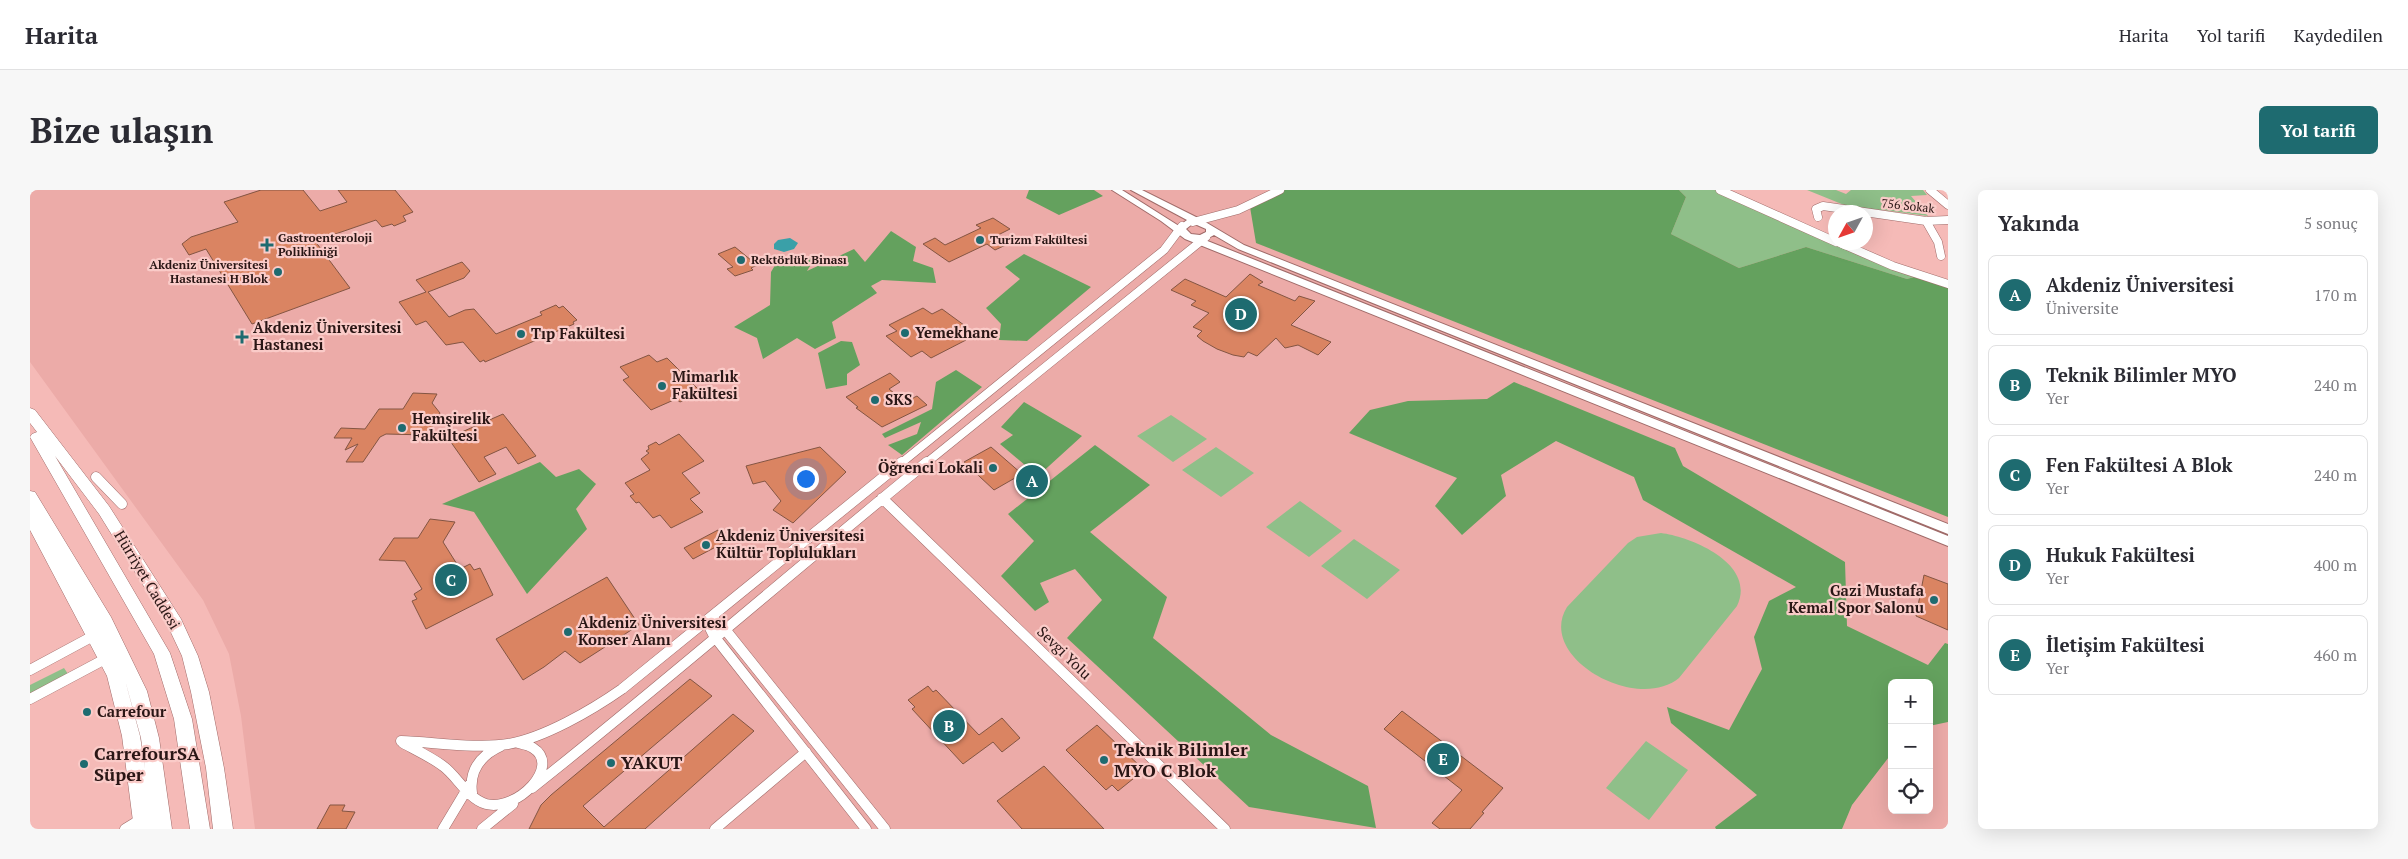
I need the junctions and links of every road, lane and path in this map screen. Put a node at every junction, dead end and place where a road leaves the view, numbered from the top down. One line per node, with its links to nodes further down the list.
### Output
1 (1116, 190): 14 (street)
2 (1135, 190): 12 (street)
3 (1280, 190): 8 (street)
4 (1720, 190): 15 (street)
5 (1732, 190): 13 (street)
6 (1930, 190): 7 (street)
7 (1948, 205)
8 (1231, 214): 12 (street); 14 (street)
9 (1818, 217): 10 (street, 756 Sokak)
10 (1926, 220): 11 (street, 756 Sokak); 18 (street)
11 (1948, 220)
12 (1196, 222): 14 (street); 14 (street)
13 (1828, 232)
14 (1193, 234): 25 (street); 28 (street); 29 (street); 30 (street)
15 (1828, 238)
16 (1856, 250): 20 (street)
17 (1873, 250): 19 (street)
18 (1941, 256)
19 (1948, 278)
20 (1948, 284)
21 (30, 413): 46 (highway, Hürriyet Caddesi)
22 (30, 425): 45 (highway)
23 (96, 477): 26 (street)
24 (30, 496): 44 (highway)
25 (882, 498): 31 (street); 52 (street, Sevgi Yolu)
26 (122, 504)
27 (30, 516): 32 (highway)
28 (1948, 529)
29 (1948, 541)
30 (736, 596): 33 (street); 37 (street)
31 (724, 628): 33 (street); 51 (street)
32 (95, 635): 34 (highway); 35 (street)
33 (714, 636): 38 (street); 39 (street)
34 (107, 658): 36 (street); 42 (highway)
35 (30, 670)
36 (30, 699)
37 (508, 744): 39 (street); 40 (street); 40 (street)
38 (806, 752): 49 (street); 50 (street)
39 (532, 788): 41 (street)
40 (470, 789): 41 (street); 47 (street)
41 (522, 796): 48 (street)
42 (144, 824): 43 (street)
43 (125, 829)
44 (162, 829)
45 (200, 829)
46 (223, 829)
47 (443, 829)
48 (482, 829)
49 (715, 829)
50 (866, 829)
51 (885, 829)
52 (1224, 829)

